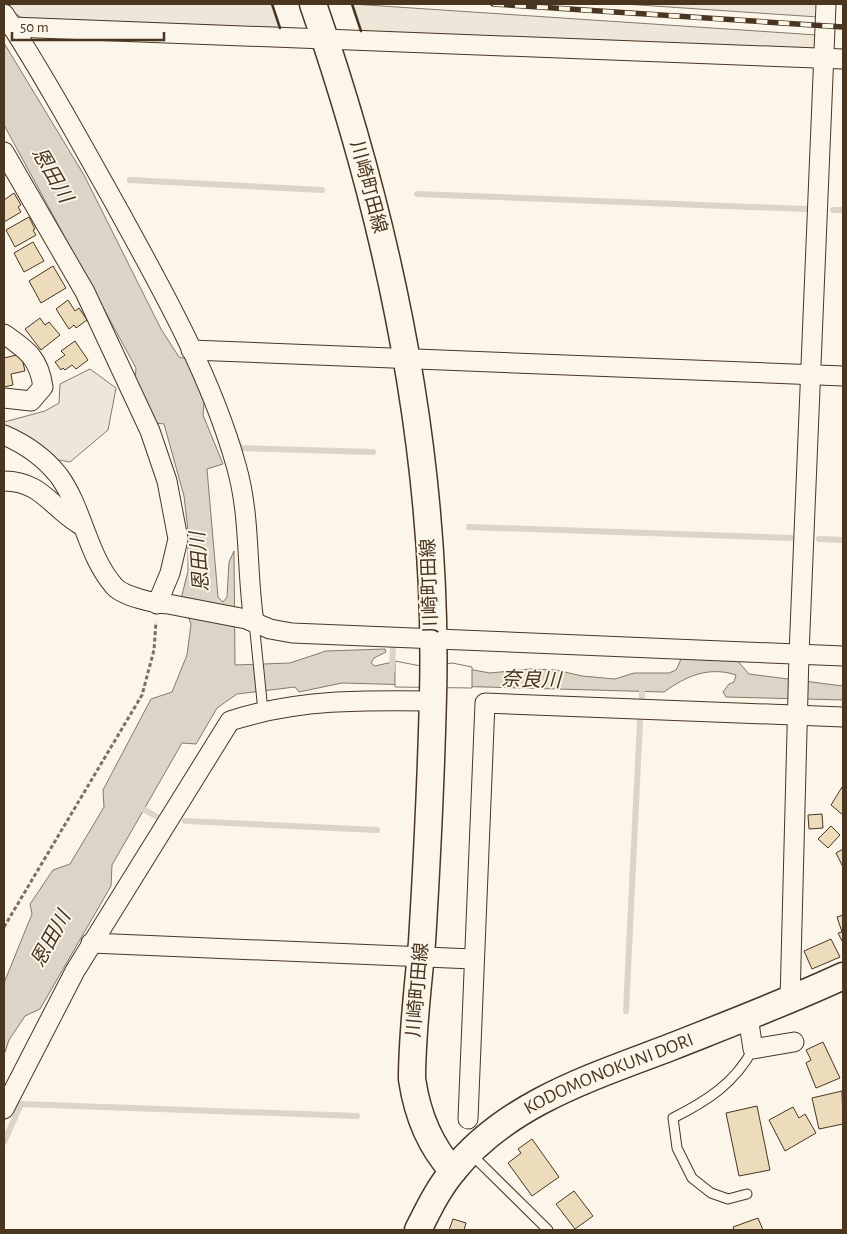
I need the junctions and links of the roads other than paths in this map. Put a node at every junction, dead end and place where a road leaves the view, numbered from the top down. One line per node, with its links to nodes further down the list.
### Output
1 (313, 4): 4 (main road, 川崎町田線)
2 (826, 4): 6 (street)
3 (8, 21): 4 (street); 9 (street)
4 (325, 39): 6 (street); 10 (main road, 川崎町田線)
5 (843, 59): 6 (street)
6 (824, 60): 11 (street)
7 (4, 152): 17 (street)
8 (4, 334): 13 (street)
9 (191, 350): 10 (street); 18 (street)
10 (407, 359): 11 (street); 19 (main road, 川崎町田線)
11 (809, 375): 12 (street); 21 (street)
12 (843, 376)
13 (4, 398)
14 (4, 435): 16 (street)
15 (4, 481): 16 (street)
16 (84, 526): 17 (street)
17 (163, 604): 18 (street)
18 (252, 625): 19 (street); 23 (lane)
19 (432, 642): 21 (street); 22 (main road, 川崎町田線)
20 (843, 656): 21 (street)
21 (799, 658): 24 (street)
22 (433, 699): 23 (street); 27 (main road, 川崎町田線)
23 (263, 707): 26 (street)
24 (798, 710): 25 (street); 28 (street); 30 (street)
25 (843, 716)
26 (91, 943): 27 (street); 34 (street)
27 (421, 957): 28 (street); 36 (main road, 川崎町田線)
28 (473, 959): 35 (street)
29 (843, 976): 30 (main road, KODOMONOKUNI DORI)
30 (790, 1001): 31 (main road, KODOMONOKUNI DORI)
31 (748, 1017): 33 (street); 36 (main road, KODOMONOKUNI DORI)
32 (794, 1042): 33 (street)
33 (754, 1049): 37 (lane)
34 (4, 1109)
35 (468, 1119)
36 (461, 1162): 38 (main road, KODOMONOKUNI DORI); 39 (lane)
37 (747, 1194)
38 (418, 1230)
39 (548, 1230)

